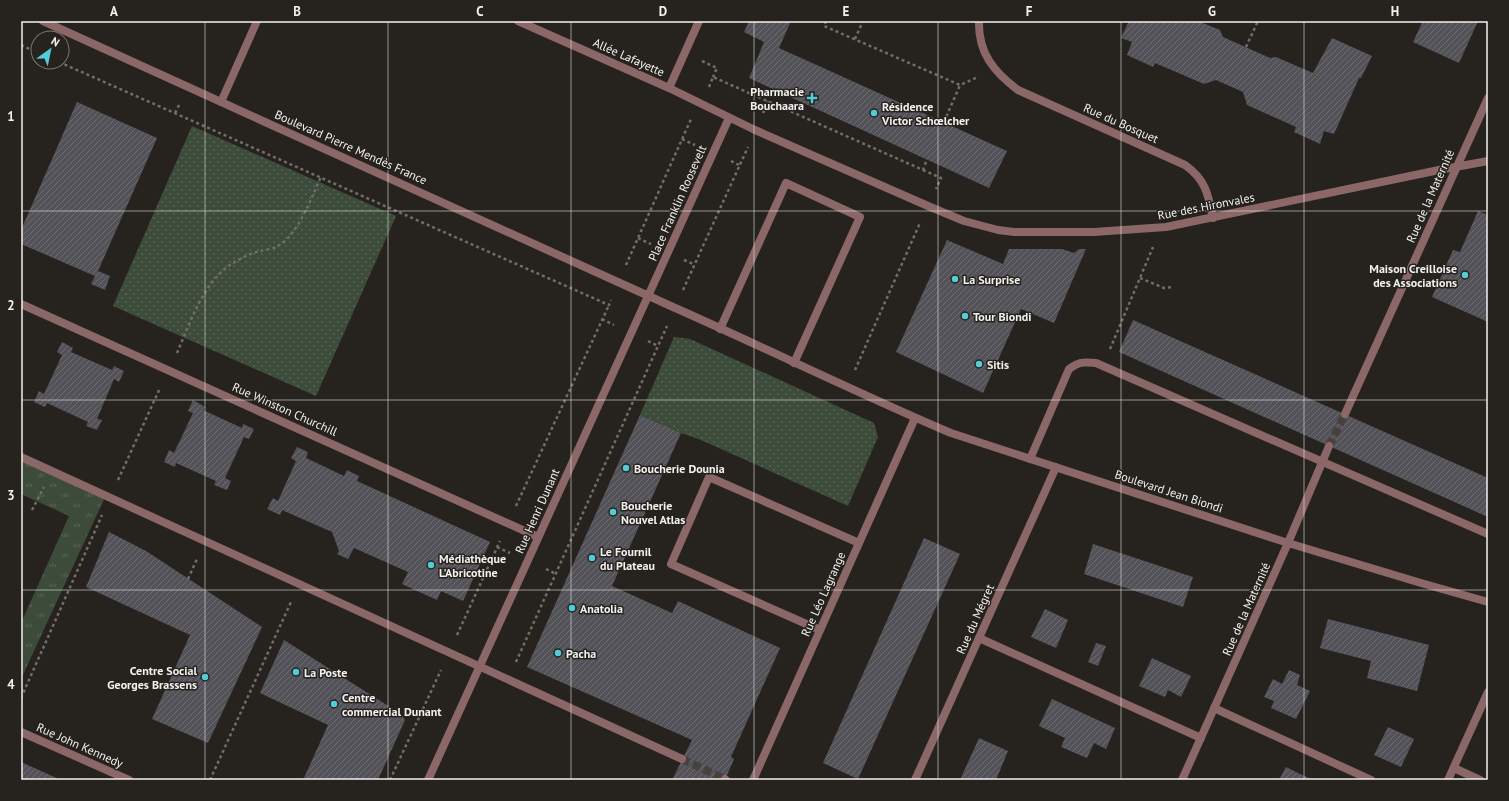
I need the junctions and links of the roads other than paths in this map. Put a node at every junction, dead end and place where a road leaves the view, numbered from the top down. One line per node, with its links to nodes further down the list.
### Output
1 (43, 21): 8 (street, Boulevard Pierre Mendès France)
2 (257, 21): 8 (street)
3 (518, 21): 6 (street, Allée Lafayette)
4 (700, 21): 6 (street)
5 (979, 21): 12 (street, Rue du Bosquet)
6 (670, 88): 9 (street, Allée Lafayette)
7 (1488, 98): 11 (street, Rue de la Maternité)
8 (221, 102): 13 (street, Boulevard Pierre Mendès France)
9 (729, 118): 12 (street, Rue des Hironvales); 13 (street, Place Franklin Roosevelt)
10 (1488, 161): 11 (street, Rue des Hironvales)
11 (1456, 167): 12 (street, Rue des Hironvales); 17 (street, Rue de la Maternité)
12 (1213, 218)
13 (648, 296): 15 (street); 25 (street, Rue Henri Dunant)
14 (21, 304): 25 (street, Rue Winston Churchill)
15 (720, 329): 16 (street); 16 (street)
16 (794, 363): 18 (street, Boulevard Jean Biondi)
17 (1345, 414)
18 (915, 418): 21 (street, Boulevard Jean Biondi); 26 (street, Rue Léo Lagrange)
19 (1329, 446): 22 (street, Rue de la Maternité)
20 (21, 457): 31 (street)
21 (1030, 459): 22 (street); 23 (street, Boulevard Jean Biondi)
22 (1323, 462): 24 (street); 27 (street, Rue de la Maternité)
23 (1056, 467): 27 (street, Boulevard Jean Biondi); 30 (street, Rue du Mégret)
24 (1488, 534)
25 (538, 537): 31 (street, Rue Henri Dunant)
26 (859, 543): 29 (street, Rue Léo Lagrange); 29 (street)
27 (1288, 543): 28 (street, Boulevard Jean Biondi); 33 (street, Rue de la Maternité)
28 (1488, 602)
29 (820, 630): 40 (street, Rue Léo Lagrange)
30 (979, 638): 35 (street); 41 (street, Rue du Mégret)
31 (480, 666): 36 (street); 39 (street, Rue Henri Dunant)
32 (1488, 692): 37 (street)
33 (1214, 708): 35 (street, Rue de la Maternité); 43 (street)
34 (21, 732): 38 (street, Rue John Kennedy)
35 (1201, 738): 42 (street, Rue de la Maternité)
36 (682, 759)
37 (1454, 768): 44 (street); 45 (street)
38 (129, 780)
39 (428, 780)
40 (753, 780)
41 (915, 780)
42 (1182, 780)
43 (1372, 780)
44 (1448, 780)
45 (1480, 780)

